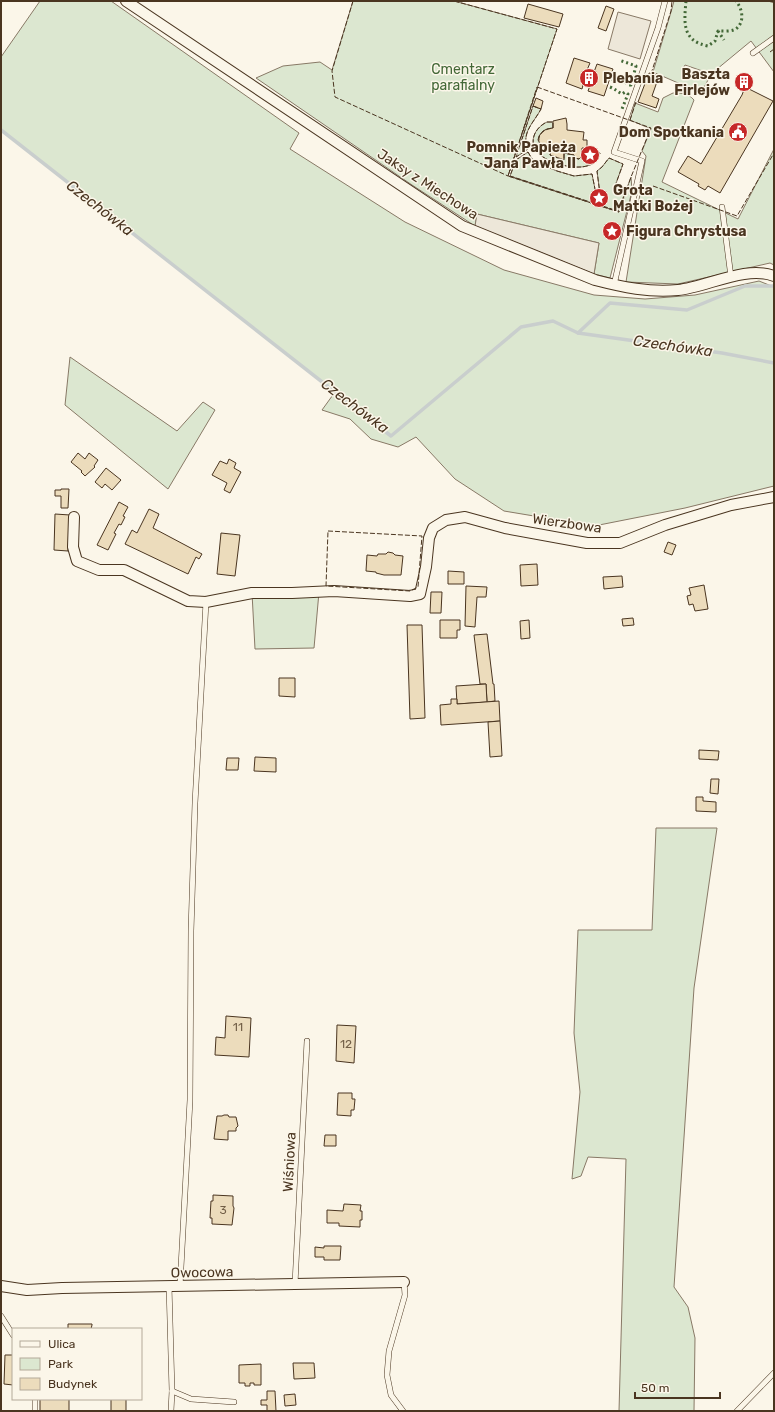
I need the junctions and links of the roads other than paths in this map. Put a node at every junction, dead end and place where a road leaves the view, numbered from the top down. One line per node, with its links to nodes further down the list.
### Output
1 (126, 1): 8 (street, Jaksy z Miechowa)
2 (665, 1): 8 (lane)
3 (774, 38): 4 (lane)
4 (753, 53)
5 (722, 207): 7 (lane)
6 (774, 276): 7 (street, Jaksy z Miechowa)
7 (731, 277): 8 (street, Jaksy z Miechowa)
8 (614, 285)
9 (774, 497): 11 (street, Wierzbowa)
10 (74, 516): 11 (street)
11 (206, 602): 17 (lane)
12 (307, 1041): 14 (lane, Wiśniowa)
13 (404, 1282): 14 (street, Owocowa); 26 (lane)
14 (295, 1284): 17 (street, Owocowa)
15 (1, 1286): 16 (street, Owocowa)
16 (169, 1286): 17 (street, Owocowa); 21 (lane)
17 (180, 1286)
18 (1, 1316): 19 (lane)
19 (12, 1333)
20 (774, 1373): 27 (lane)
21 (172, 1391): 23 (lane); 25 (lane)
22 (35, 1400): 24 (lane)
23 (234, 1402)
24 (36, 1411)
25 (171, 1411)
26 (403, 1411)
27 (738, 1411)

